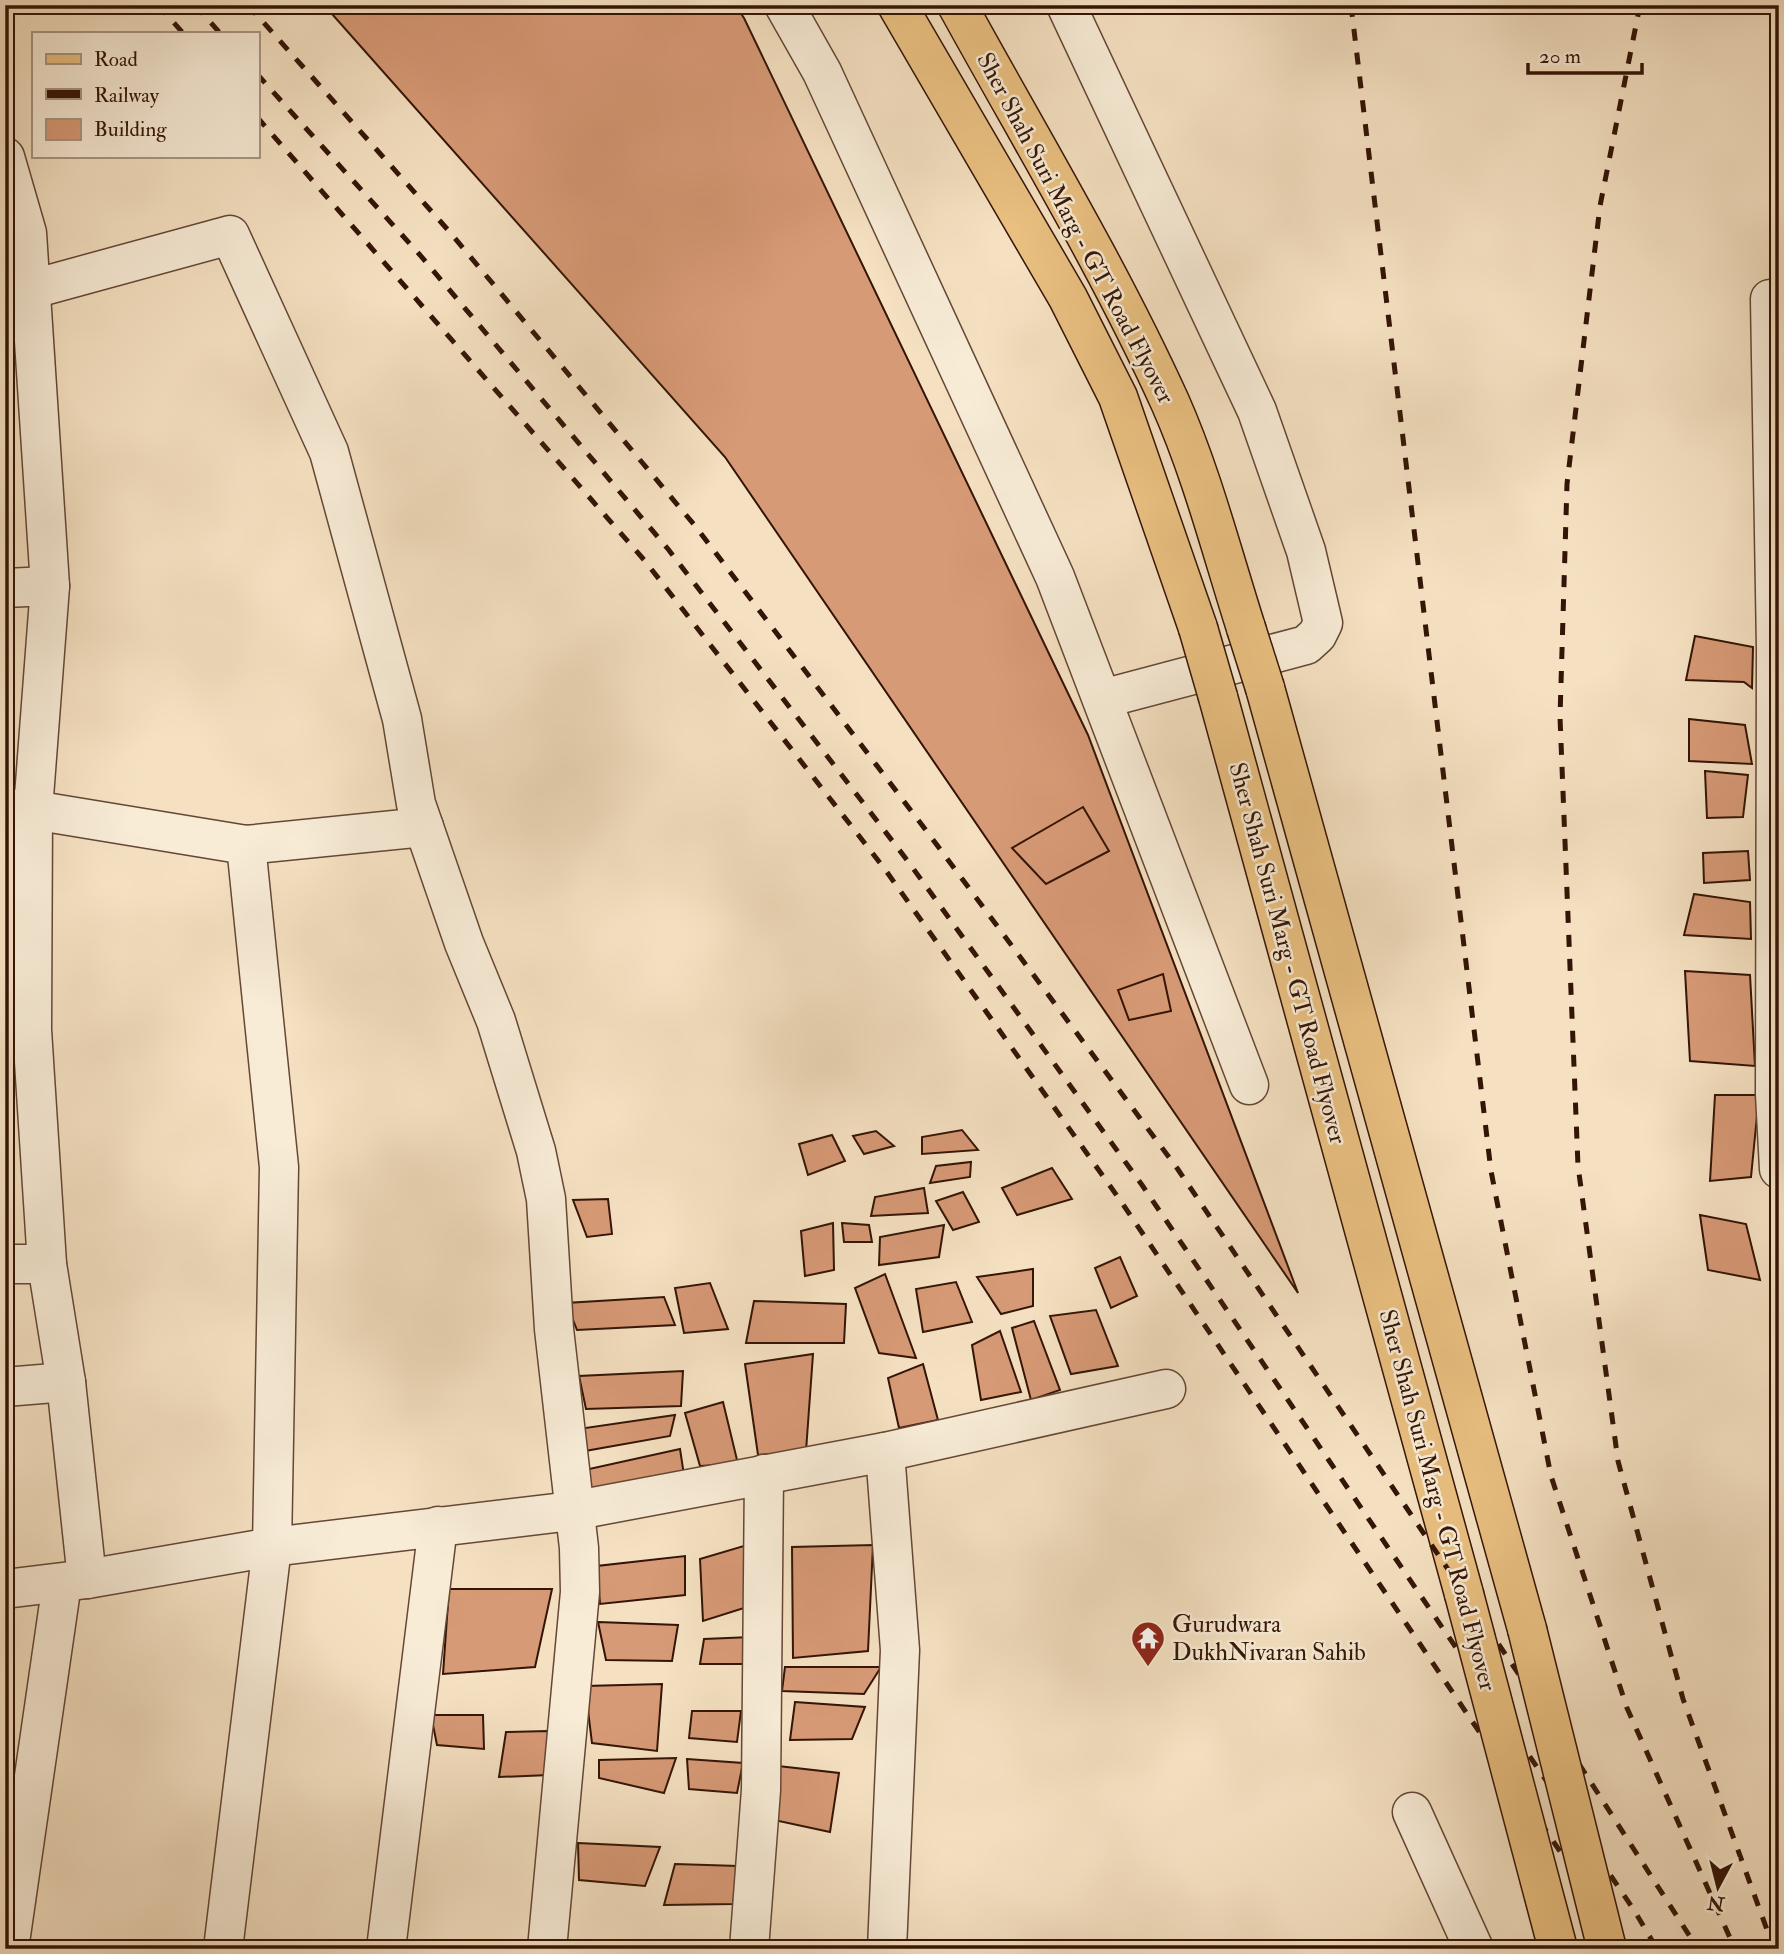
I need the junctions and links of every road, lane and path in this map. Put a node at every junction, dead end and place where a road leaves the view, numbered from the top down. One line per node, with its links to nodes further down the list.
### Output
1 (784, 5): 10 (street)
2 (897, 5): 36 (main road, Sher Shah Suri Marg - GT Road Flyover, bridge)
3 (957, 5): 37 (main road, Sher Shah Suri Marg - GT Road Flyover, bridge)
4 (1066, 5): 10 (street)
5 (5, 157): 6 (street)
6 (17, 292): 8 (street); 12 (street)
7 (1770, 299): 15 (street)
8 (50, 586): 9 (street); 11 (street)
9 (5, 588)
10 (1102, 699): 14 (street)
11 (19, 809): 13 (street); 17 (street)
12 (424, 827): 13 (street); 23 (street)
13 (246, 845): 25 (street)
14 (1249, 1085)
15 (1779, 1169)
16 (5, 1264): 17 (street)
17 (47, 1264): 18 (street)
18 (66, 1382): 19 (street); 26 (street)
19 (5, 1387)
20 (1166, 1389): 21 (street)
21 (885, 1452): 22 (street); 34 (street)
22 (764, 1474): 23 (street); 33 (street)
23 (572, 1511): 24 (street); 32 (street)
24 (438, 1527): 25 (street); 31 (street)
25 (272, 1547): 26 (street); 30 (street)
26 (75, 1581): 27 (street); 29 (street)
27 (5, 1589)
28 (1412, 1812): 35 (street)
29 (9, 1949)
30 (223, 1949)
31 (387, 1949)
32 (547, 1949)
33 (749, 1949)
34 (887, 1949)
35 (1474, 1949)
36 (1558, 1949)
37 (1606, 1949)

